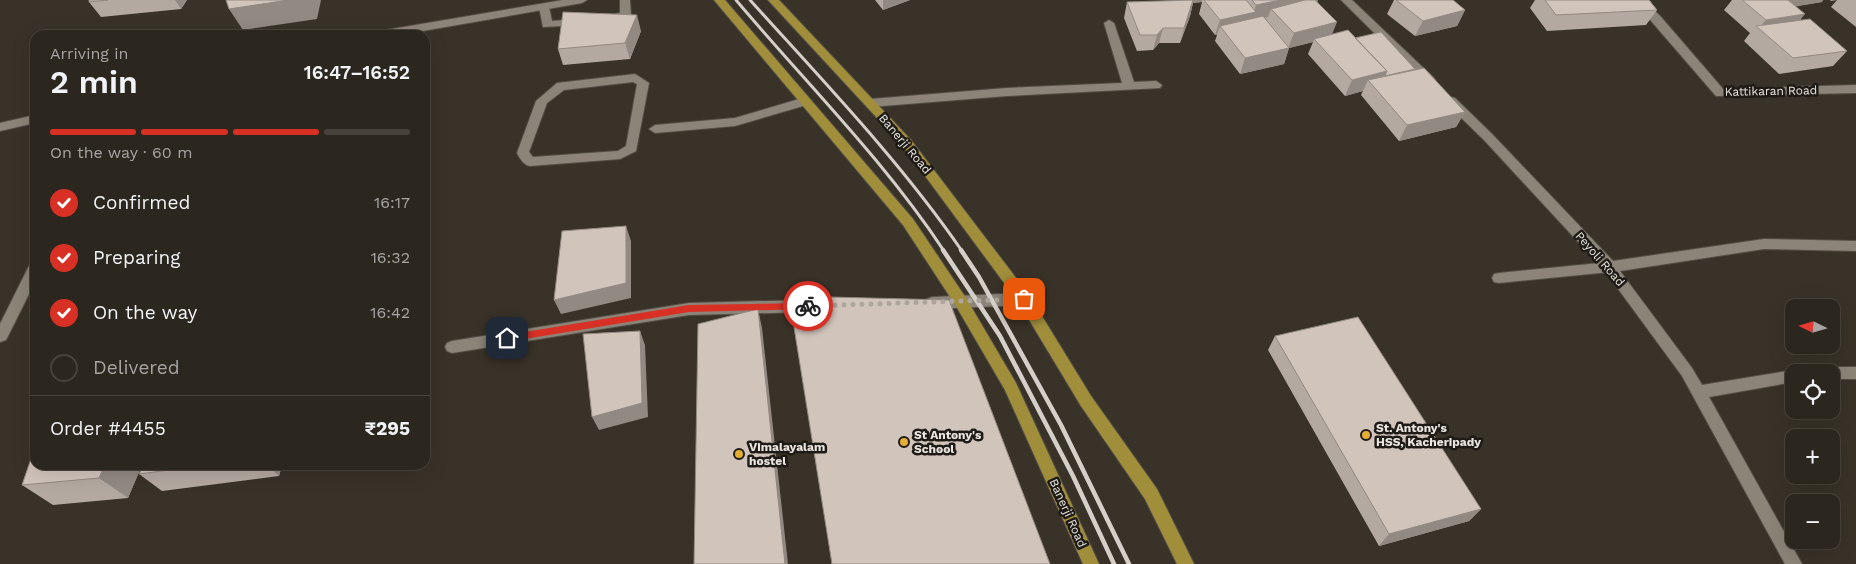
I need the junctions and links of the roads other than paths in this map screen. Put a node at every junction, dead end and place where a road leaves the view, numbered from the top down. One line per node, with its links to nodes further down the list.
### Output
1 (582, 0): 7 (street)
2 (625, 0): 7 (street)
3 (719, 0): 13 (main road, Banerji Road)
4 (773, 0): 14 (main road, Banerji Road)
5 (1346, 0): 19 (street, Peyoli Road)
6 (1638, 0): 12 (street, Kattikaran Road)
7 (544, 7): 9 (street)
8 (1110, 23): 11 (street)
9 (409, 30)
10 (1156, 85): 11 (street)
11 (1129, 86): 14 (street)
12 (1856, 89)
13 (806, 101): 17 (street); 23 (main road, Banerji Road)
14 (870, 103): 22 (main road, Banerji Road)
15 (30, 120): 16 (street)
16 (0, 127)
17 (636, 131): 17 (street)
18 (1856, 246): 19 (street)
19 (1610, 267): 21 (street); 31 (street, Peyoli Road)
20 (30, 278): 26 (street)
21 (1499, 278)
22 (1024, 299): 23 (street); 33 (main road, Banerji Road)
23 (961, 302): 24 (street); 32 (main road, Banerji Road)
24 (922, 303)
25 (825, 306): 27 (street)
26 (1, 336)
27 (452, 348)
28 (1840, 373): 29 (street)
29 (1856, 373)
30 (1785, 378): 31 (street)
31 (1698, 392): 34 (street, Peyoli Road)
32 (1091, 564)
33 (1186, 564)
34 (1794, 564)

